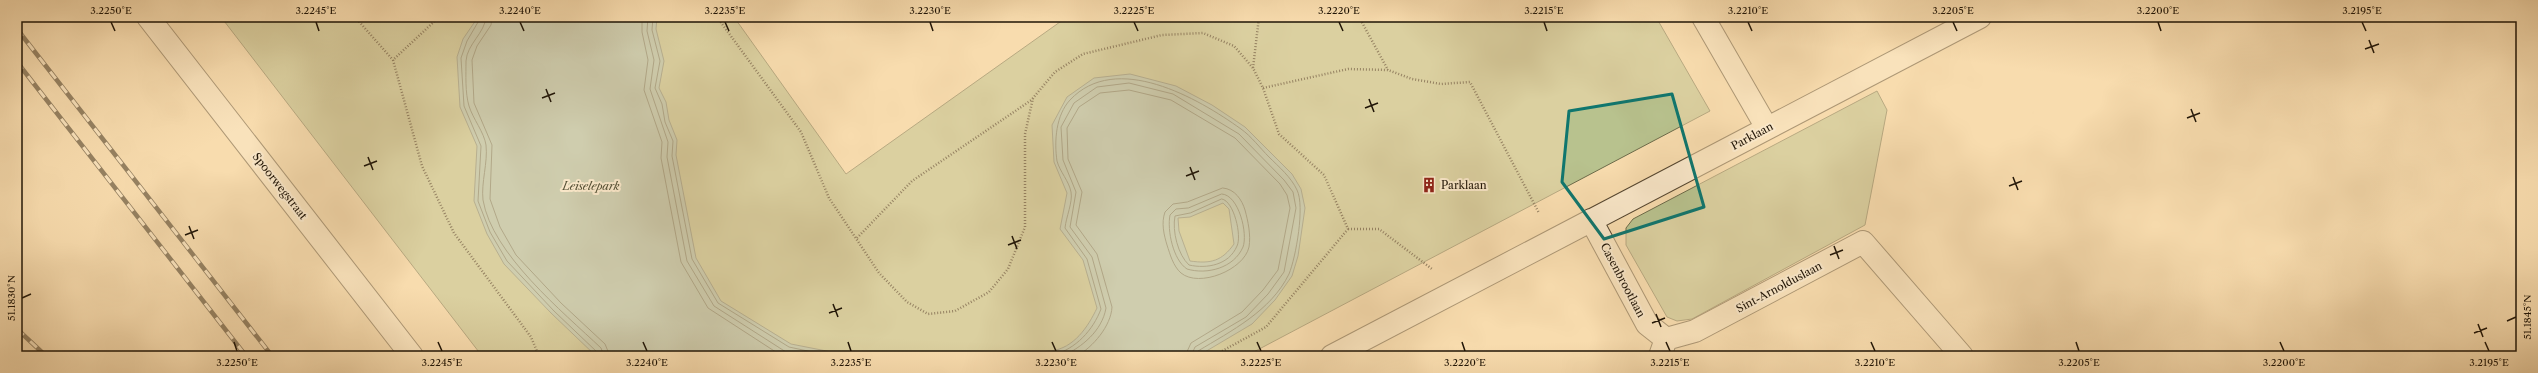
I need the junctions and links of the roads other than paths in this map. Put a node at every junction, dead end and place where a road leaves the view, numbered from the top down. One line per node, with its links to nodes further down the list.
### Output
1 (148, 17): 7 (street, Spoorwegstraat)
2 (1703, 17): 4 (street)
3 (1980, 17): 4 (street, Parklaan)
4 (1767, 128): 5 (street, Parklaan)
5 (1591, 220): 6 (street, Casenbrootlaan); 8 (street, Parklaan)
6 (1663, 347): 9 (street, Sint-Arnolduslaan)
7 (412, 356)
8 (1332, 356)
9 (1962, 356)

